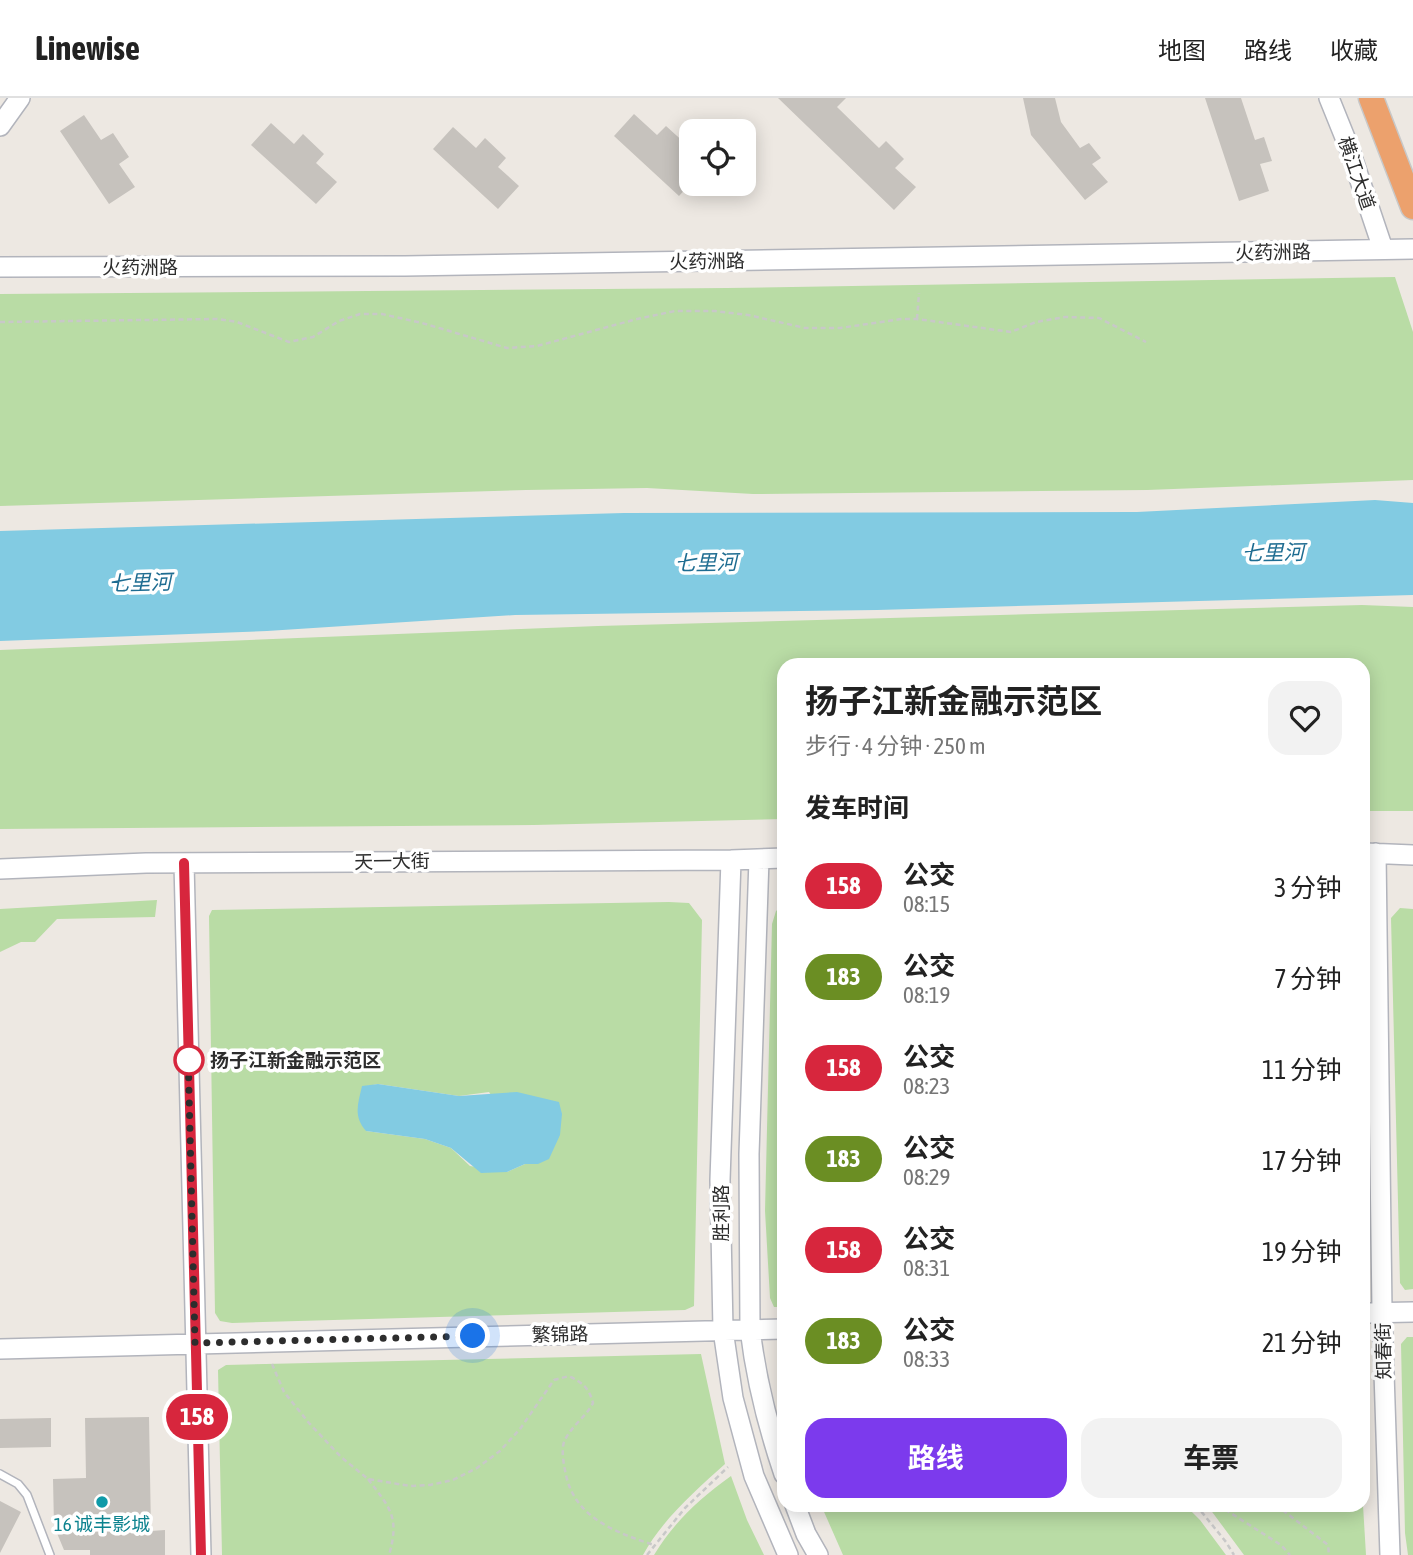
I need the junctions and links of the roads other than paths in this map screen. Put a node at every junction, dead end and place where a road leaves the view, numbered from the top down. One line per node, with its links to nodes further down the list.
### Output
1 (20, 98): 4 (street)
2 (1329, 98): 6 (street, 横江大道)
3 (1371, 98): 5 (highway)
4 (0, 126)
5 (1413, 207)
6 (1382, 249): 7 (street, 火药洲路); 10 (street, 火药洲路)
7 (1413, 249)
8 (0, 260): 10 (street)
9 (0, 267): 10 (street, 火药洲路)
10 (31, 267)
11 (1370, 853): 12 (street); 19 (street, 知春街)
12 (1413, 855)
13 (777, 858): 14 (street, 天一大街)
14 (759, 859): 15 (street, 天一大街); 20 (street)
15 (731, 860): 16 (street, 天一大街); 22 (street, 胜利路)
16 (184, 863): 17 (street, 天一大街); 23 (street)
17 (0, 869)
18 (1413, 1312): 19 (street)
19 (1373, 1313): 32 (street, 知春街)
20 (750, 1329): 21 (street, 繁锦路); 22 (street, 繁锦路); 25 (street)
21 (777, 1329)
22 (723, 1330): 23 (street, 繁锦路); 30 (street, 胜利路)
23 (195, 1343): 24 (street, 繁锦路); 29 (street)
24 (0, 1349)
25 (777, 1453)
26 (0, 1474): 28 (lane)
27 (798, 1512): 31 (street)
28 (50, 1555)
29 (201, 1555)
30 (788, 1555)
31 (818, 1555)
32 (1390, 1555)

